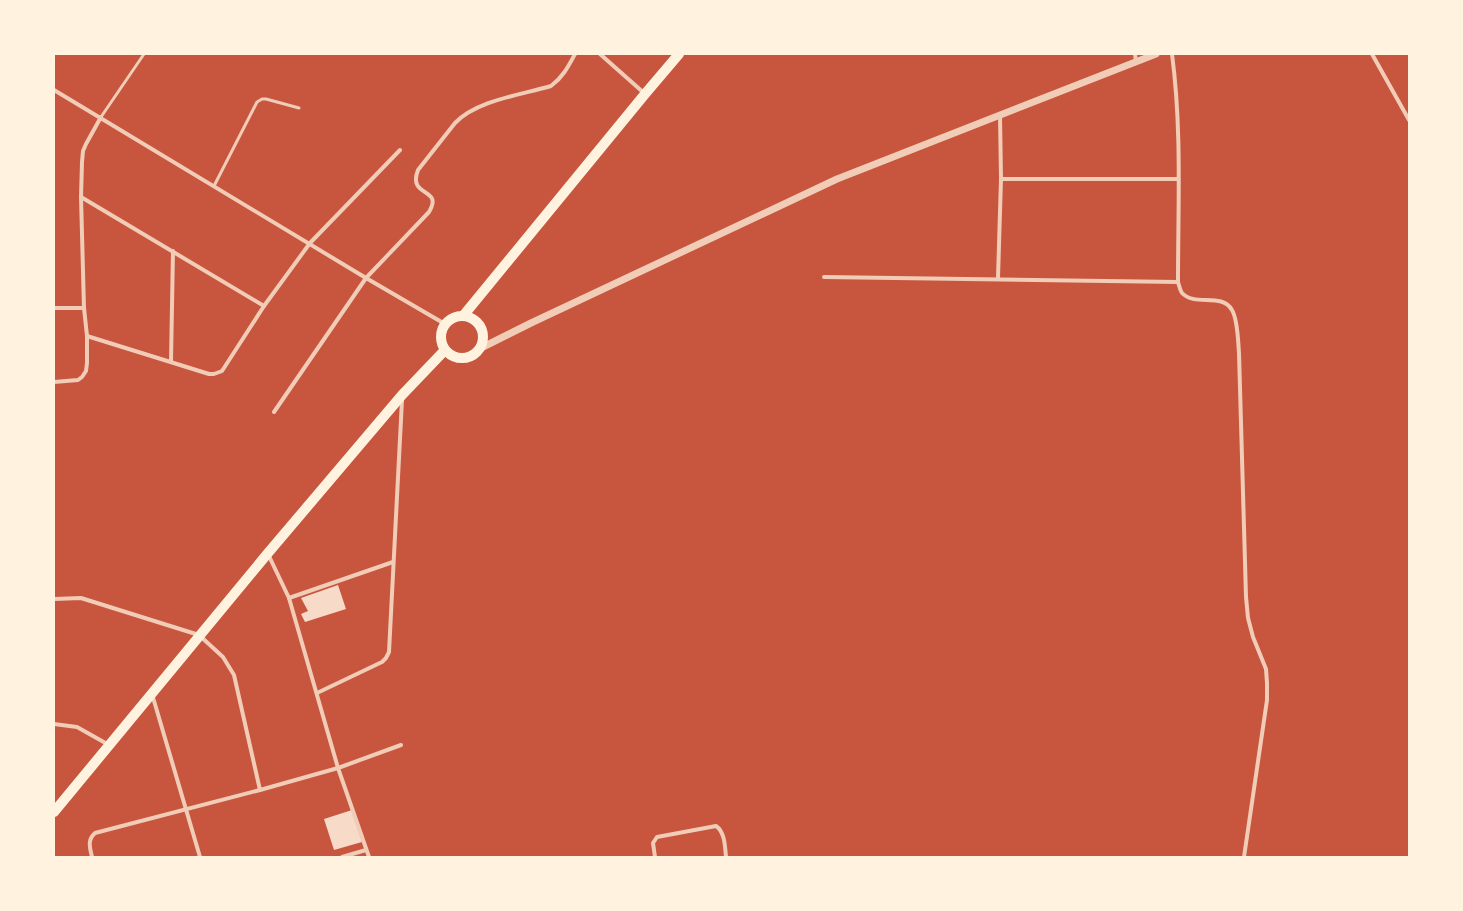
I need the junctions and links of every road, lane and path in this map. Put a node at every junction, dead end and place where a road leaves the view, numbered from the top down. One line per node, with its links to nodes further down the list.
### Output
1 (144, 54): 14 (lane)
2 (575, 54): 24 (street)
3 (600, 54): 11 (street)
4 (679, 54): 11 (main road)
5 (1135, 54): 9 (street)
6 (1156, 54): 9 (street)
7 (1172, 54): 18 (street)
8 (1372, 54): 15 (street)
9 (1136, 62): 13 (street)
10 (54, 90): 14 (street)
11 (644, 94): 30 (main road)
12 (300, 108): 19 (lane)
13 (1000, 115): 17 (street); 33 (street)
14 (101, 117): 19 (street); 20 (street)
15 (1409, 120)
16 (400, 150): 21 (street)
17 (1001, 179): 18 (street); 25 (street)
18 (1178, 179): 26 (street)
19 (214, 186): 21 (street)
20 (81, 197): 22 (street); 29 (street)
21 (310, 243): 24 (street); 27 (street)
22 (173, 251): 27 (street); 35 (street)
23 (824, 277): 25 (street)
24 (366, 278): 31 (street); 38 (street)
25 (998, 278): 26 (street)
26 (1178, 282): 60 (street)
27 (264, 306): 35 (street)
28 (54, 308): 29 (street)
29 (84, 308): 32 (street)
30 (463, 316): 31 (main road); 33 (main road)
31 (446, 324): 34 (main road)
32 (87, 336): 35 (street); 36 (street)
33 (481, 348): 34 (main road)
34 (445, 350): 37 (main road)
35 (171, 361)
36 (54, 382)
37 (402, 395): 39 (main road); 40 (street)
38 (274, 412)
39 (268, 553): 42 (street); 43 (main road)
40 (393, 562): 42 (street); 44 (street)
41 (54, 598): 43 (street)
42 (289, 598): 44 (street)
43 (199, 634): 45 (main road); 50 (street)
44 (317, 693): 49 (street)
45 (152, 694): 47 (main road); 51 (street)
46 (54, 724): 47 (street)
47 (109, 745): 52 (main road)
48 (401, 745): 49 (street)
49 (338, 768): 50 (street); 53 (street)
50 (260, 790): 51 (street)
51 (186, 809): 54 (street); 55 (street)
52 (54, 812)
53 (366, 850): 56 (street); 57 (street)
54 (92, 857)
55 (200, 857)
56 (342, 857)
57 (369, 857)
58 (654, 857): 59 (street)
59 (726, 857)
60 (1244, 857)

